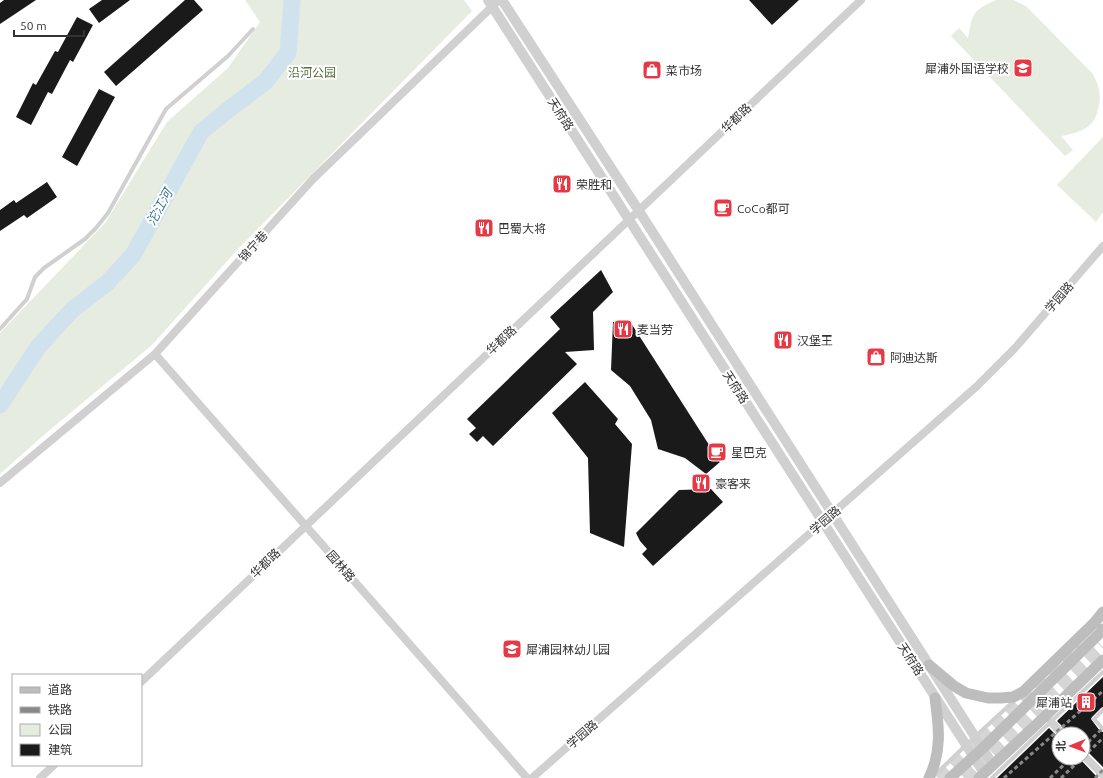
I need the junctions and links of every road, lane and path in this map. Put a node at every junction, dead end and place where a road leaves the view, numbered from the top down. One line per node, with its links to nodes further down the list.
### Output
1 (861, 0): 4 (street, 华都路)
2 (495, 2): 4 (street, 天府路); 5 (street, 天府路); 8 (street, 锦宁巷)
3 (253, 29): 7 (lane)
4 (639, 211): 5 (street, 华都路); 10 (street, 天府路)
5 (629, 219): 11 (street, 天府路); 12 (street, 华都路)
6 (1103, 246): 10 (street, 学园路)
7 (0, 329)
8 (155, 354): 9 (street, 锦宁巷); 12 (street, 园林路)
9 (0, 483)
10 (832, 514): 11 (street, 学园路); 16 (street, 天府路)
11 (823, 522): 20 (street, 天府路); 36 (street, 学园路)
12 (305, 525): 18 (street, 华都路); 35 (street, 园林路)
13 (1103, 612): 19 (main road)
14 (1102, 631): 27 (main road)
15 (1103, 660): 30 (main road)
16 (929, 665): 19 (main road); 25 (street, 天府路)
17 (1103, 672): 22 (lane)
18 (142, 681)
19 (1023, 692): 25 (lane)
20 (935, 698): 26 (street, 天府路); 37 (main road)
21 (1103, 710): 24 (lane)
22 (1051, 722): 23 (street); 33 (lane)
23 (1055, 726)
24 (1103, 729)
25 (975, 737): 26 (lane); 27 (street, 天府路)
26 (966, 745): 28 (street, 天府路); 38 (lane)
27 (983, 748): 28 (main road); 30 (street, 天府路)
28 (973, 757): 33 (street, 天府路); 39 (main road)
29 (1091, 763): 32 (street)
30 (993, 765): 33 (main road)
31 (53, 766): 34 (street)
32 (1103, 775)
33 (985, 776)
34 (40, 778)
35 (527, 778)
36 (532, 778)
37 (929, 778)
38 (932, 778)
39 (950, 778)

